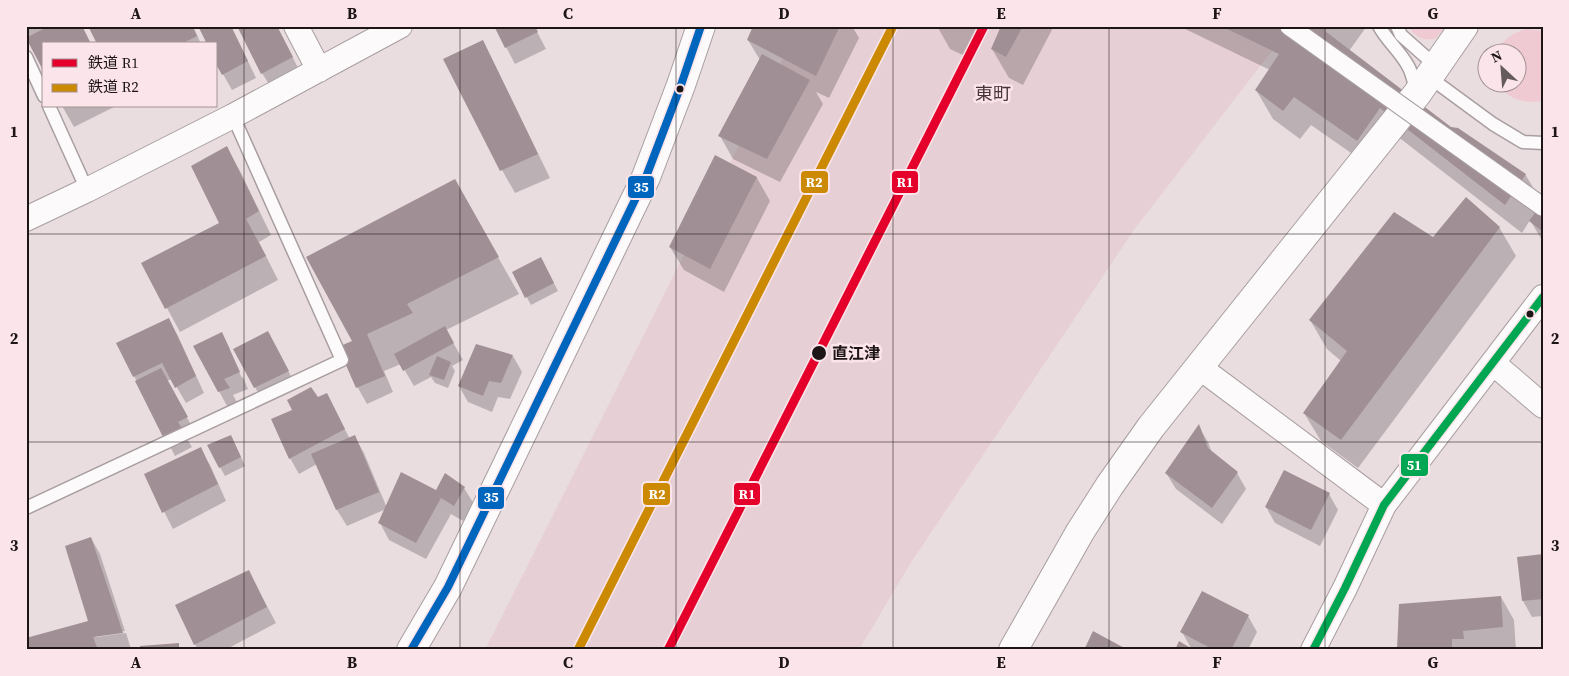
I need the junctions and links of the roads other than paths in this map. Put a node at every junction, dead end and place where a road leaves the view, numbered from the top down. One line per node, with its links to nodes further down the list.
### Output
1 (296, 26): 9 (street)
2 (400, 26): 9 (street)
3 (701, 26): 24 (street)
4 (1289, 26): 16 (street, bridge)
5 (1379, 26): 10 (lane)
6 (1397, 26): 10 (lane)
7 (1464, 26): 10 (street)
8 (26, 58): 11 (lane)
9 (318, 70): 13 (street)
10 (1427, 79): 14 (lane); 20 (street)
11 (42, 92)
12 (50, 108): 15 (lane)
13 (233, 116): 15 (street); 23 (lane)
14 (1543, 143)
15 (87, 190): 17 (street)
16 (1543, 207)
17 (26, 219)
18 (1543, 297): 19 (street)
19 (1493, 363): 21 (street); 22 (street)
20 (1199, 367): 22 (street); 25 (street)
21 (1543, 406)
22 (1384, 505): 26 (street)
23 (26, 508)
24 (411, 650)
25 (1013, 650)
26 (1313, 650)

